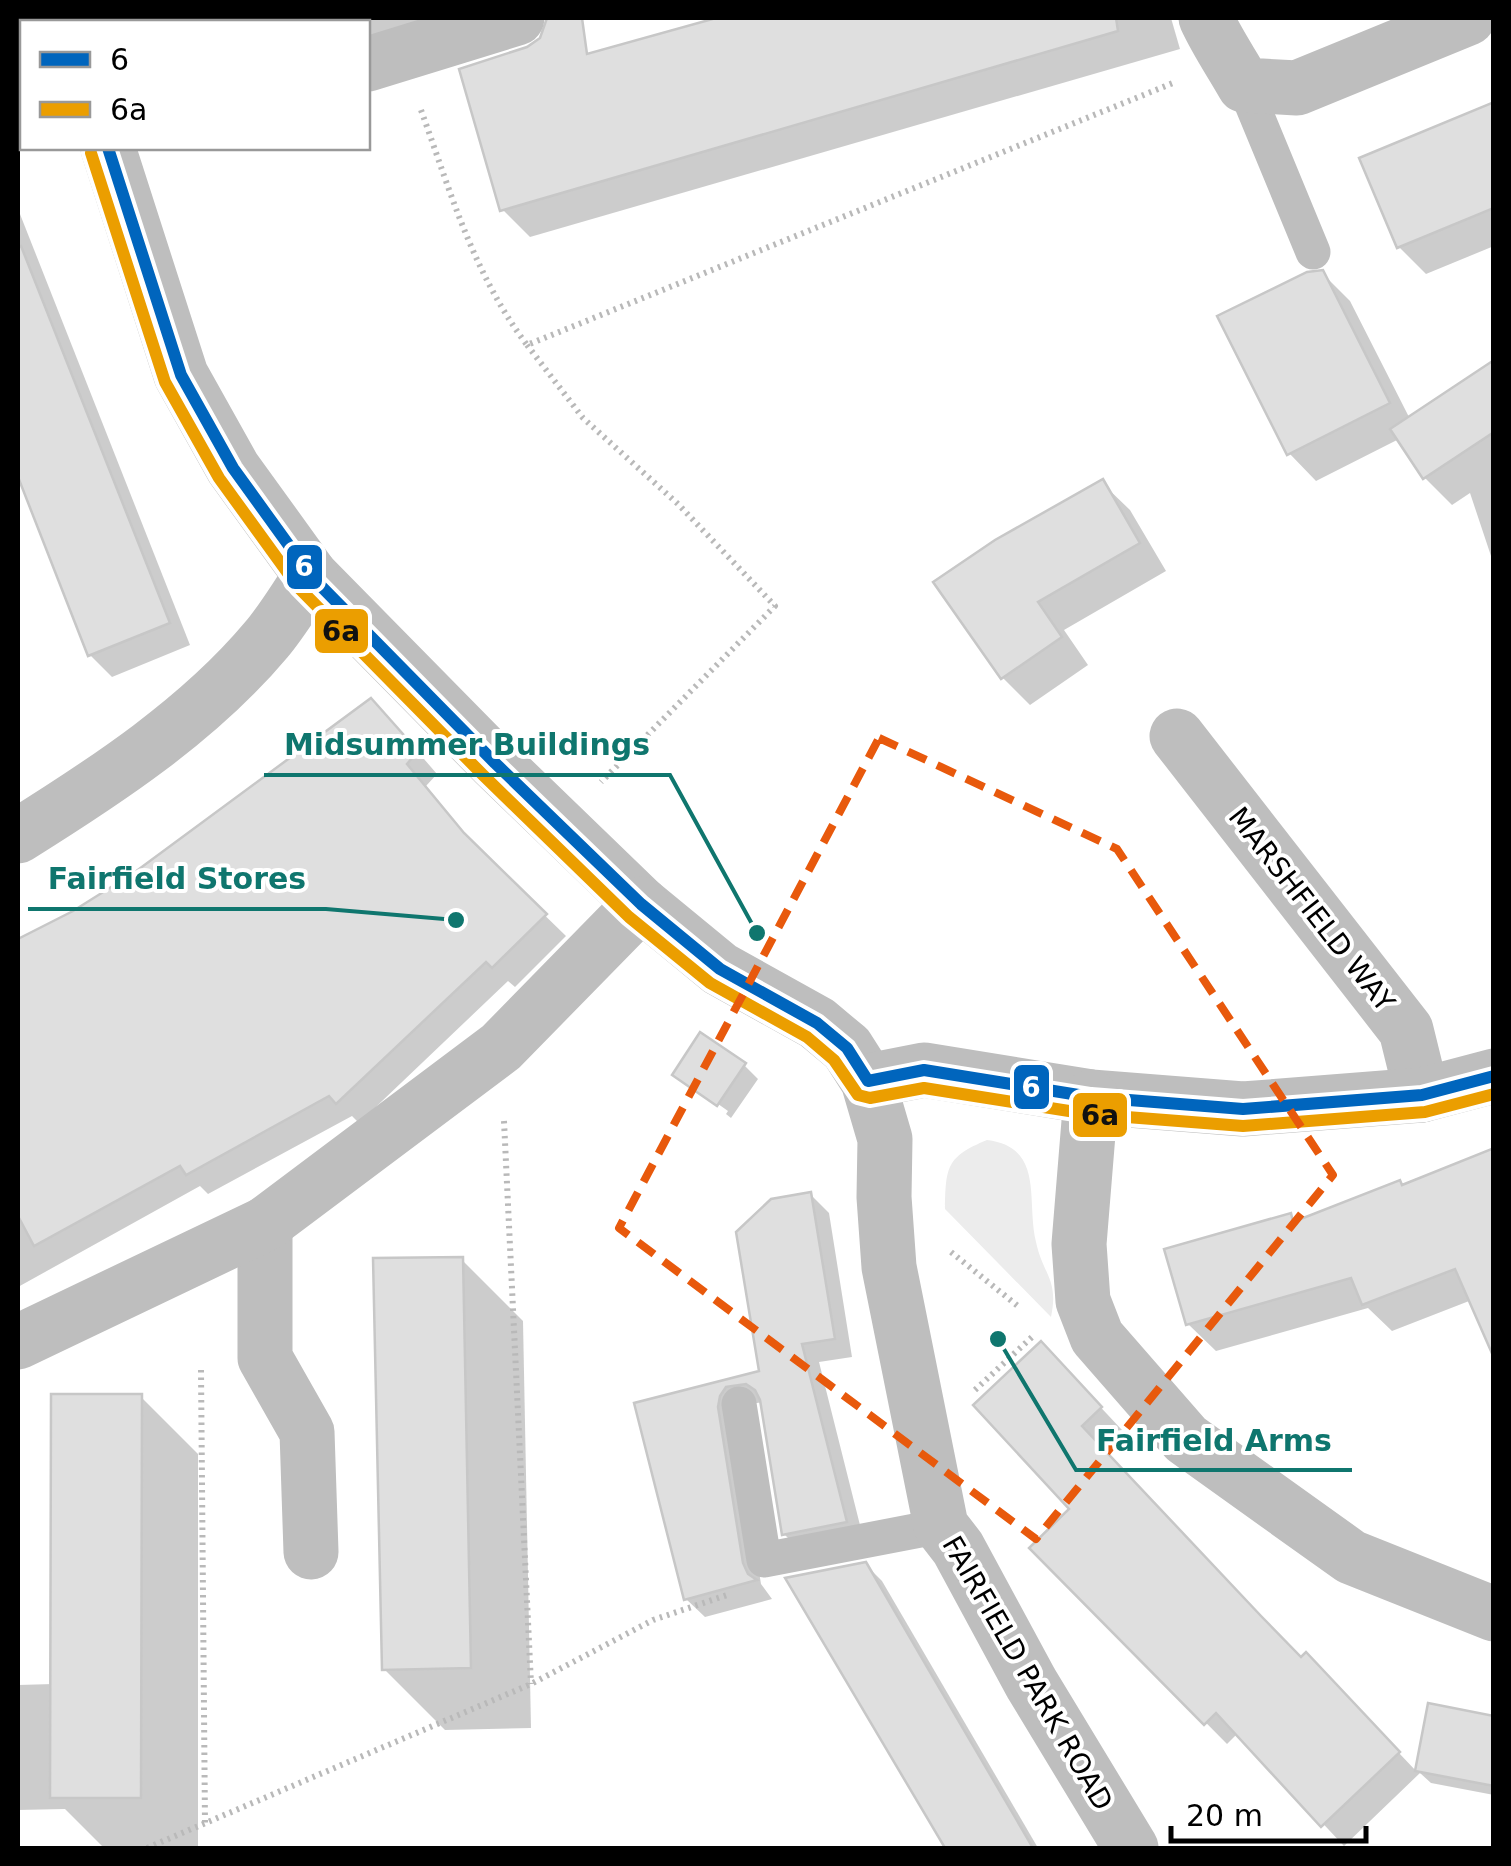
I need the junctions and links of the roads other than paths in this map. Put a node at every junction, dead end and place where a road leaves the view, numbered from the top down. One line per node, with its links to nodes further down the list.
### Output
1 (517, 18): 4 (street)
2 (1468, 18): 3 (street)
3 (1227, 54): 6 (lane)
4 (384, 59)
5 (109, 150): 7 (street, FAIRFIELD PARK ROAD)
6 (1313, 252)
7 (311, 576): 9 (street); 10 (street, FAIRFIELD PARK ROAD)
8 (1177, 736): 13 (street, MARSHFIELD WAY)
9 (18, 836)
10 (641, 904): 12 (street, FAIRFIELD PARK ROAD); 15 (street)
11 (1494, 1076): 13 (street)
12 (868, 1082): 14 (street); 18 (street, FAIRFIELD PARK ROAD)
13 (1422, 1095): 14 (street)
14 (1090, 1097): 20 (street)
15 (265, 1224): 16 (street); 19 (street)
16 (18, 1342)
17 (739, 1404): 18 (lane)
18 (941, 1526): 21 (street, FAIRFIELD PARK ROAD)
19 (310, 1552)
20 (1494, 1614)
21 (1131, 1848)

